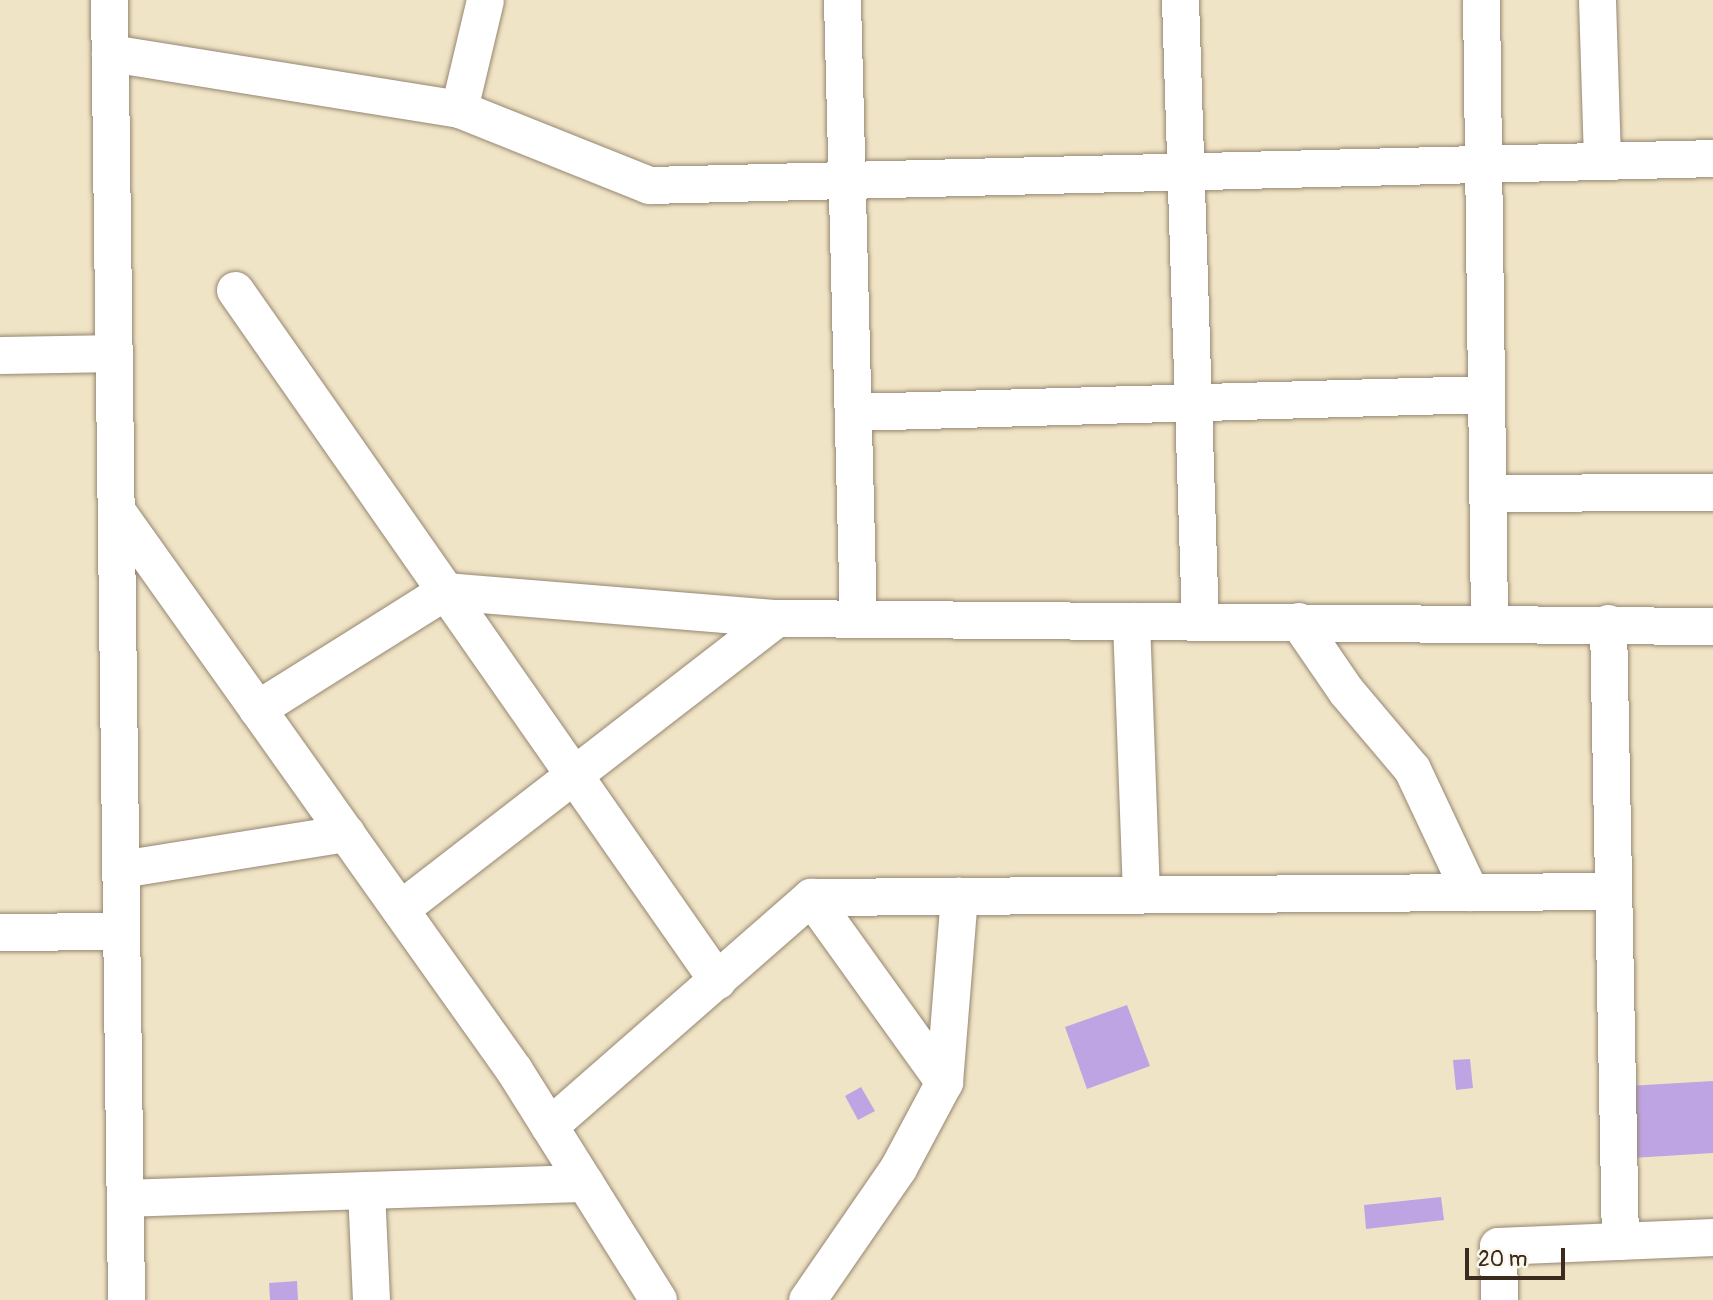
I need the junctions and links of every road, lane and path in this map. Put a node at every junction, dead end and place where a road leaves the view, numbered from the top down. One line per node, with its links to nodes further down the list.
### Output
1 (109, 0): 7 (street)
2 (485, 0): 8 (street)
3 (842, 0): 13 (street)
4 (1180, 0): 12 (street)
5 (1480, 0): 11 (street)
6 (1597, 0): 10 (street)
7 (110, 52): 8 (street); 15 (street)
8 (458, 109): 13 (street)
9 (1713, 158): 10 (street)
10 (1602, 161): 11 (street)
11 (1483, 164): 12 (street); 17 (street)
12 (1185, 172): 13 (street); 18 (street)
13 (847, 180): 19 (street)
14 (235, 290): 23 (street)
15 (114, 352): 16 (street); 22 (street)
16 (0, 355)
17 (1486, 394): 18 (street); 21 (street)
18 (1193, 403): 19 (street); 27 (street)
19 (853, 412): 25 (street)
20 (1713, 492): 21 (street)
21 (1487, 493): 29 (street)
22 (116, 510): 32 (street); 35 (street)
23 (445, 591): 24 (street); 32 (street); 33 (street)
24 (776, 618): 25 (street); 33 (street)
25 (858, 619): 26 (street)
26 (1131, 621): 27 (street); 38 (street)
27 (1200, 621): 28 (street)
28 (1298, 621): 29 (street); 37 (street)
29 (1489, 622): 30 (street)
30 (1608, 623): 31 (street); 36 (street)
31 (1713, 626)
32 (257, 709): 34 (street)
33 (574, 775): 41 (street); 44 (street)
34 (346, 833): 35 (street); 41 (street)
35 (121, 869): 42 (street)
36 (1613, 891): 37 (street); 51 (street)
37 (1470, 892): 38 (street)
38 (1141, 894): 39 (street)
39 (960, 896): 40 (street); 45 (street)
40 (811, 897): 44 (street); 45 (street)
41 (400, 909): 46 (street)
42 (121, 931): 43 (street); 49 (street)
43 (0, 932)
44 (717, 980): 46 (street)
45 (944, 1082): 55 (street)
46 (549, 1126): 47 (street)
47 (585, 1183): 48 (street); 54 (street)
48 (366, 1190): 49 (street); 53 (street)
49 (125, 1198): 52 (street)
50 (1713, 1237): 51 (street)
51 (1620, 1241): 56 (street)
52 (126, 1300)
53 (370, 1300)
54 (657, 1300)
55 (807, 1300)
56 (1500, 1300)

